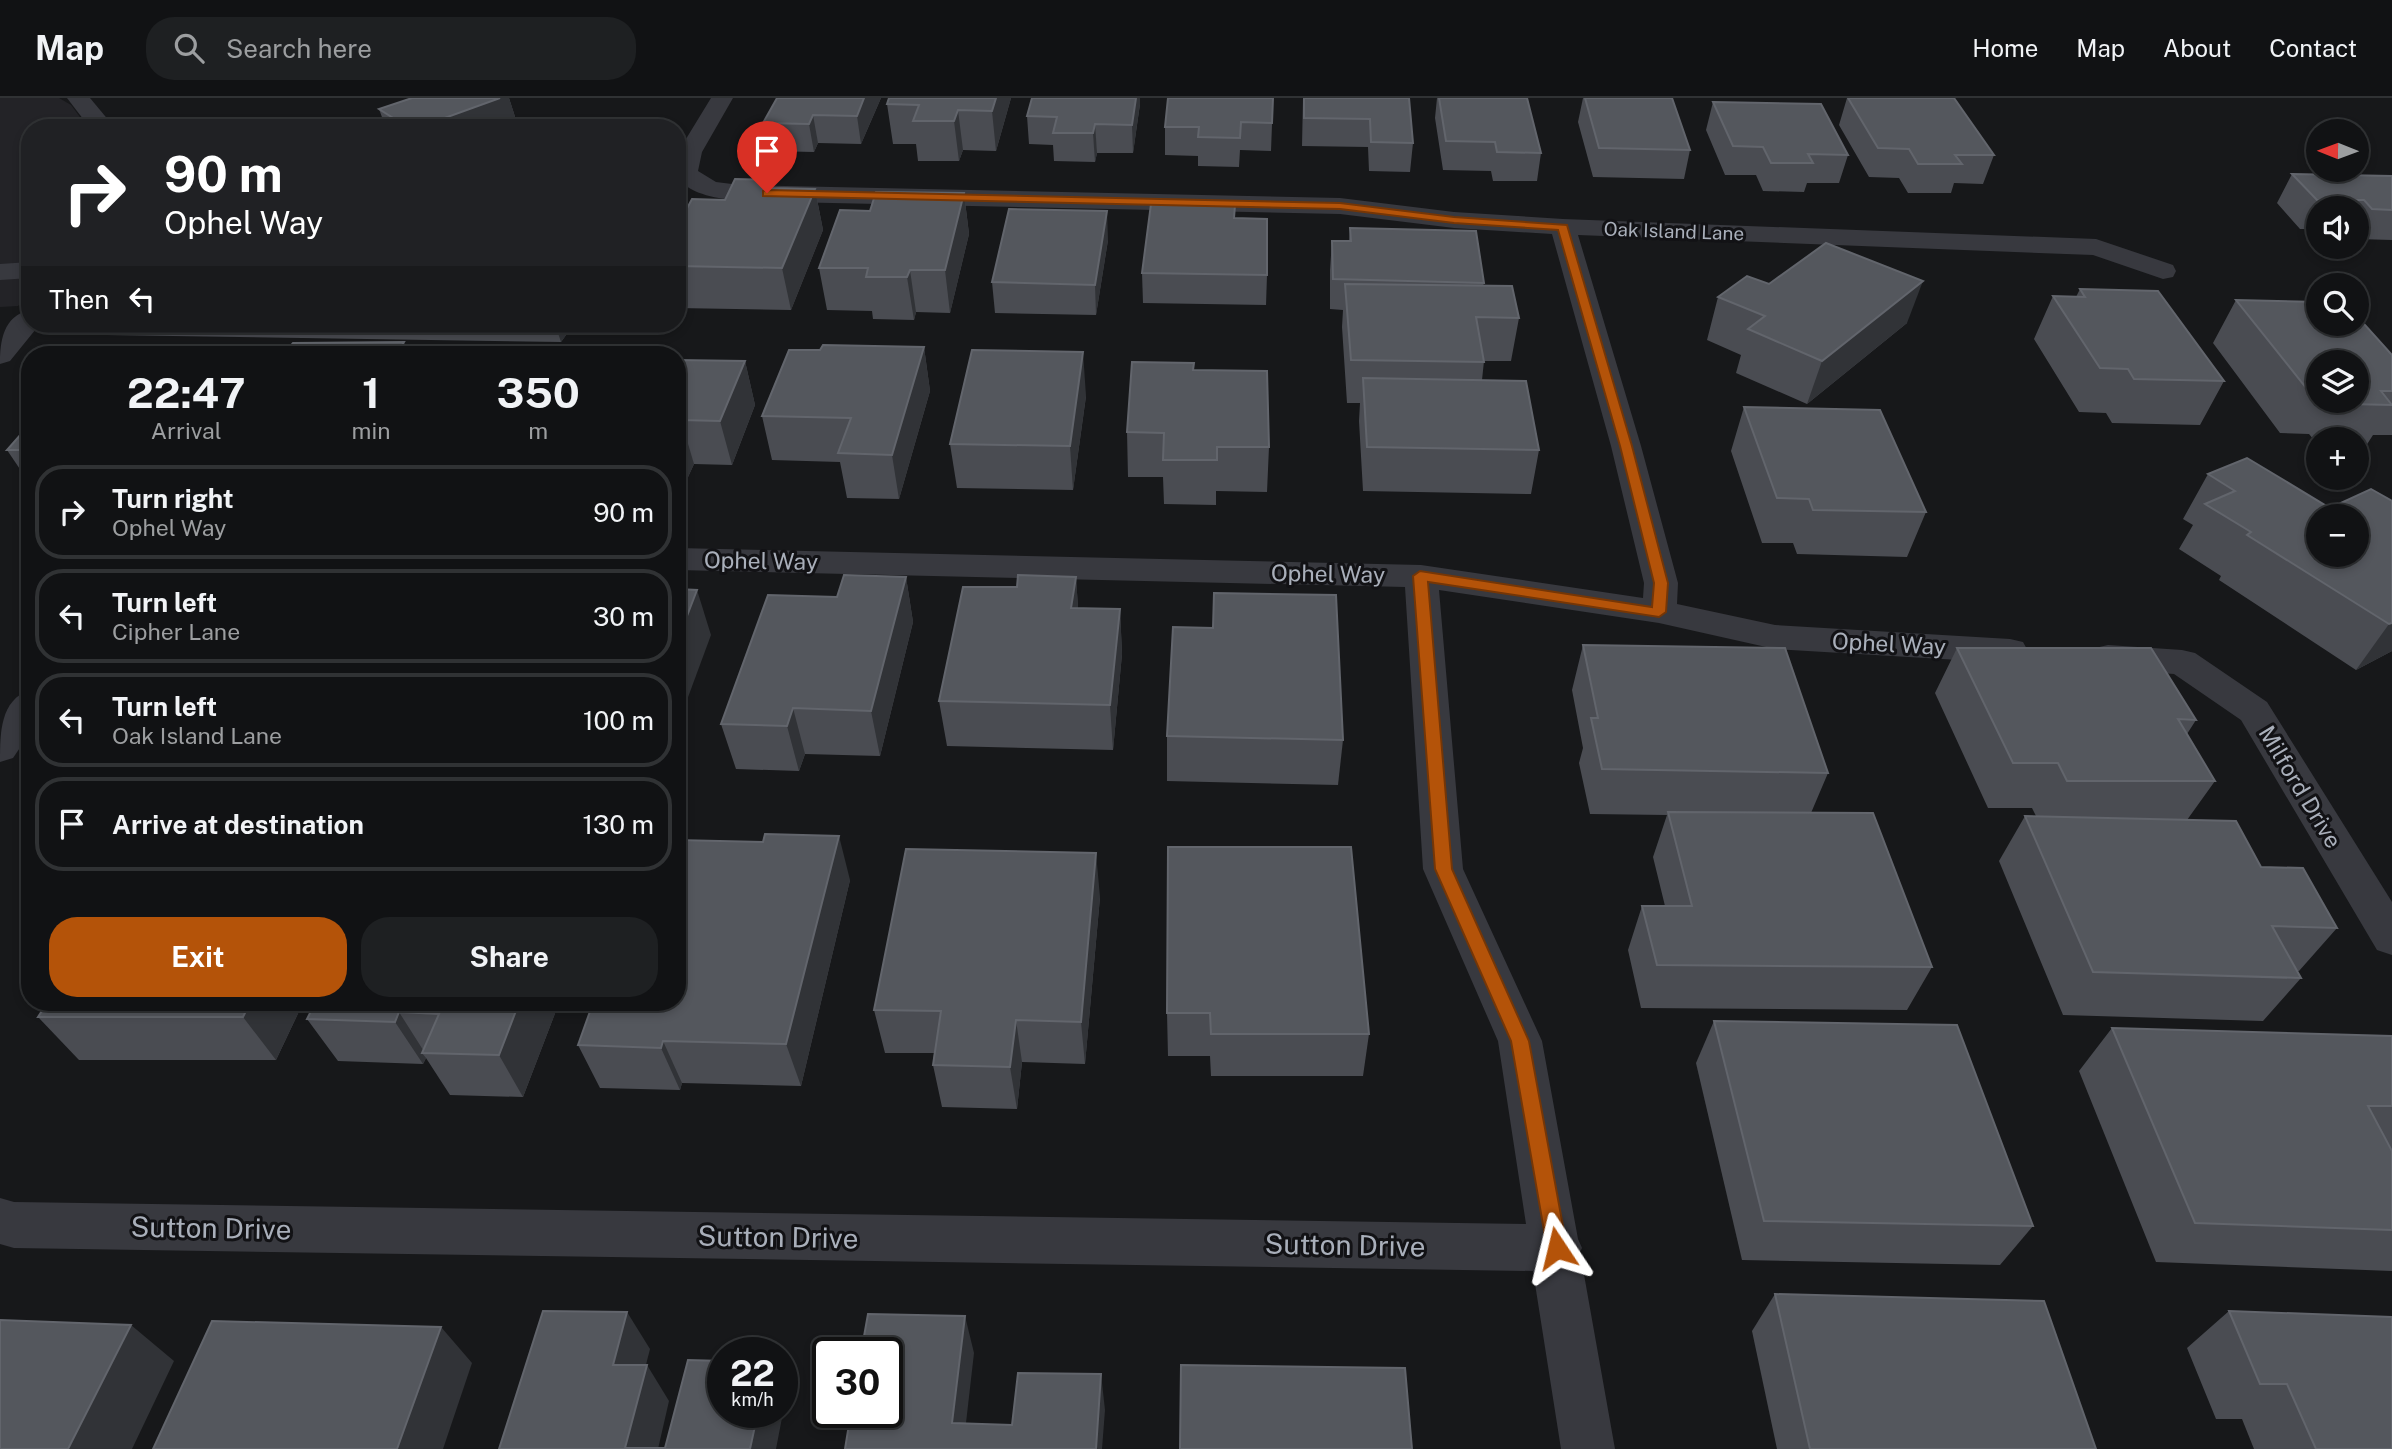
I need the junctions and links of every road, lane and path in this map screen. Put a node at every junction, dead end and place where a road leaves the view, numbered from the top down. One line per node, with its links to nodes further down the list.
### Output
1 (78, 98): 3 (street)
2 (722, 98): 4 (street, Oak Island Lane)
3 (96, 119)
4 (686, 168)
5 (686, 174): 6 (street, Oak Island Lane)
6 (1563, 227): 8 (street, Oak Island Lane); 14 (street)
7 (21, 271): 9 (street)
8 (2164, 271)
9 (0, 272)
10 (21, 329): 11 (street)
11 (0, 355)
12 (686, 559): 13 (street, Ophel Way)
13 (1420, 576): 14 (street, Ophel Way); 20 (street)
14 (1659, 612): 15 (street, Ophel Way)
15 (2182, 662): 18 (street, Milford Drive)
16 (21, 716): 17 (street)
17 (0, 748)
18 (2392, 938)
19 (0, 1222): 20 (street, Sutton Drive)
20 (1557, 1248): 21 (street)
21 (1588, 1449)

